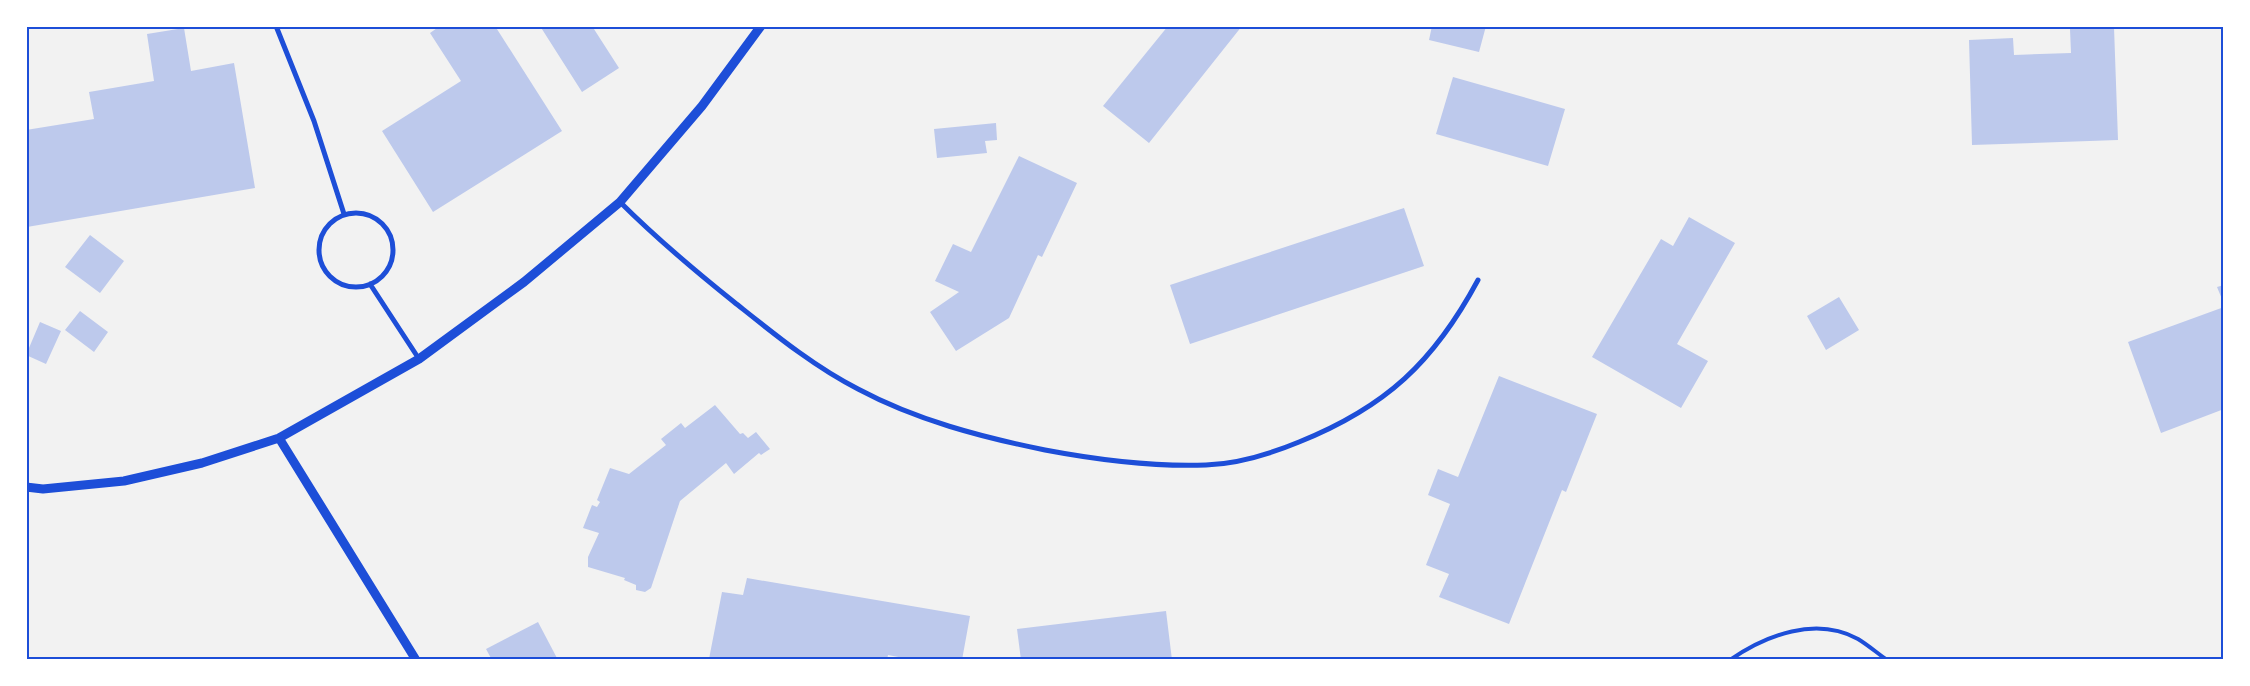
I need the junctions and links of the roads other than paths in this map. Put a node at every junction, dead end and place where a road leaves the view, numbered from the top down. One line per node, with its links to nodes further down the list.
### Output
1 (276, 26): 4 (street)
2 (761, 26): 3 (street)
3 (620, 202): 5 (street); 7 (street)
4 (344, 214): 6 (street); 6 (street)
5 (1478, 280)
6 (370, 284): 7 (street)
7 (419, 359): 8 (street)
8 (279, 438): 9 (street); 10 (street)
9 (26, 487)
10 (416, 660)
11 (1730, 660): 12 (lane)
12 (1887, 660)

